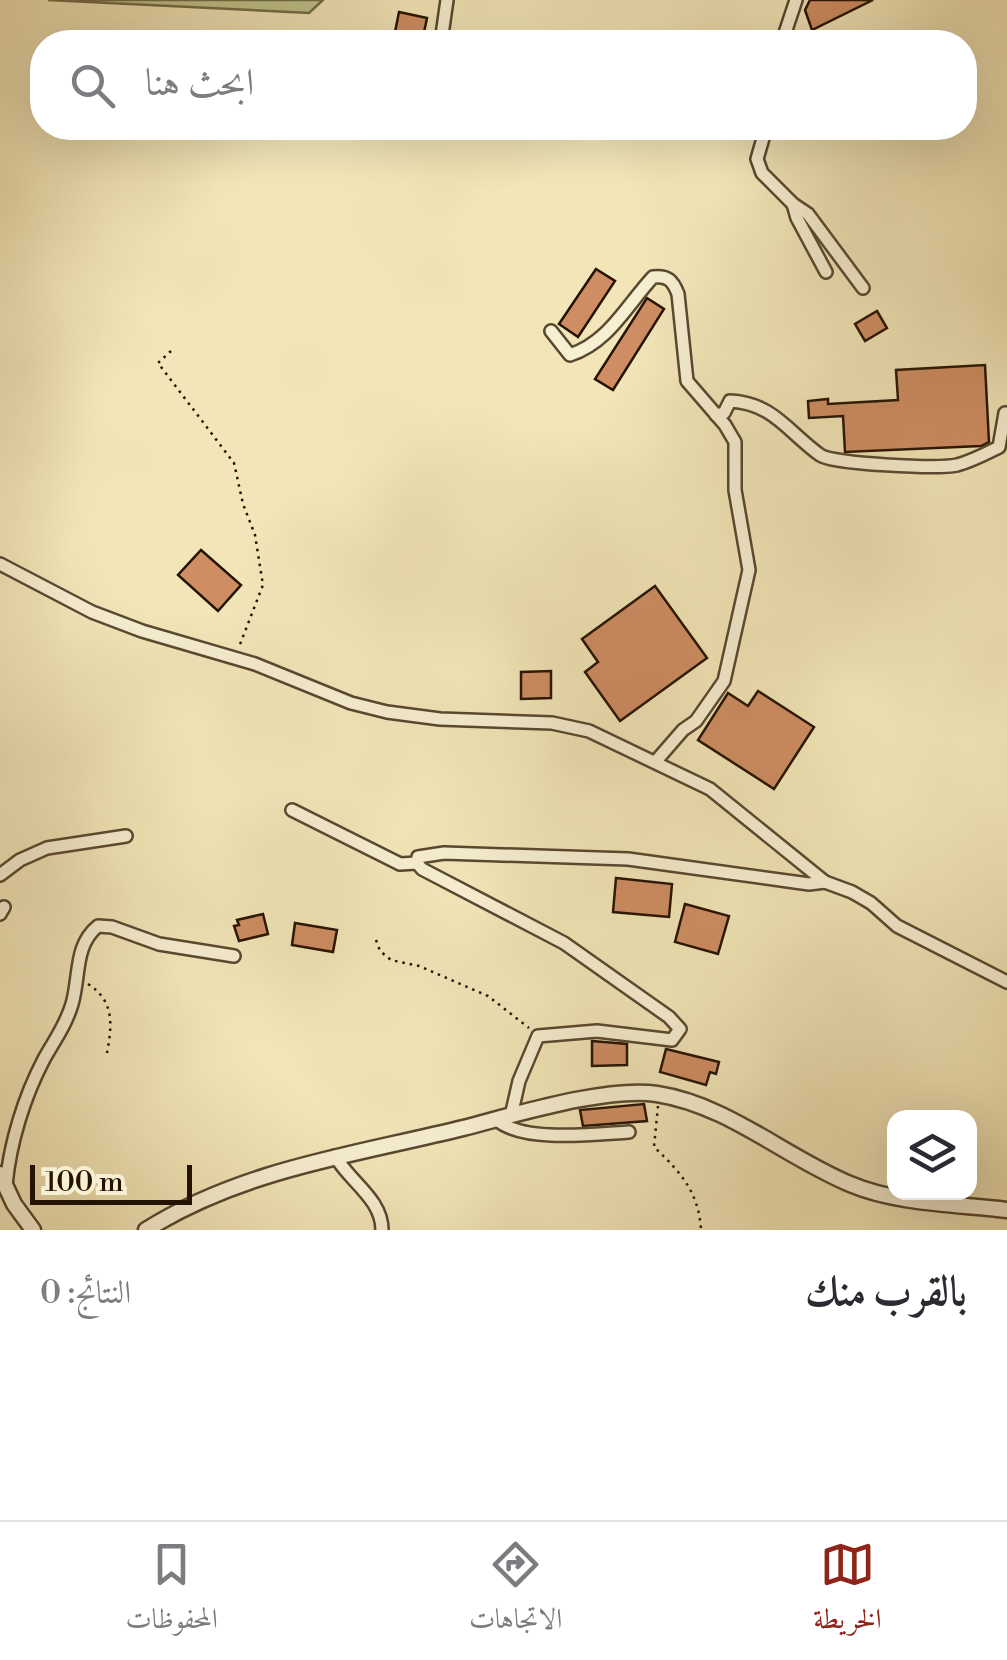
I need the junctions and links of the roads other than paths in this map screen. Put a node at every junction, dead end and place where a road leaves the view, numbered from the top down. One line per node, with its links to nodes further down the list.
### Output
1 (447, 0): 3 (street)
2 (796, 0): 4 (street)
3 (443, 30)
4 (786, 30)
5 (762, 140): 6 (street)
6 (793, 204): 7 (street); 8 (street)
7 (826, 272)
8 (863, 288)
9 (551, 331): 11 (street)
10 (1005, 413): 11 (street)
11 (716, 415): 13 (street)
12 (0, 564): 13 (street)
13 (656, 761): 18 (street)
14 (292, 810): 16 (street)
15 (126, 836): 17 (street)
16 (416, 863): 18 (street); 21 (street)
17 (0, 875)
18 (825, 882): 20 (street)
19 (234, 956): 24 (street)
20 (1007, 982)
21 (504, 1118): 22 (street); 23 (street); 25 (street)
22 (629, 1132)
23 (335, 1156): 27 (street); 28 (street)
24 (3, 1179): 26 (street)
25 (1007, 1210)
26 (33, 1230)
27 (146, 1230)
28 (382, 1230)

